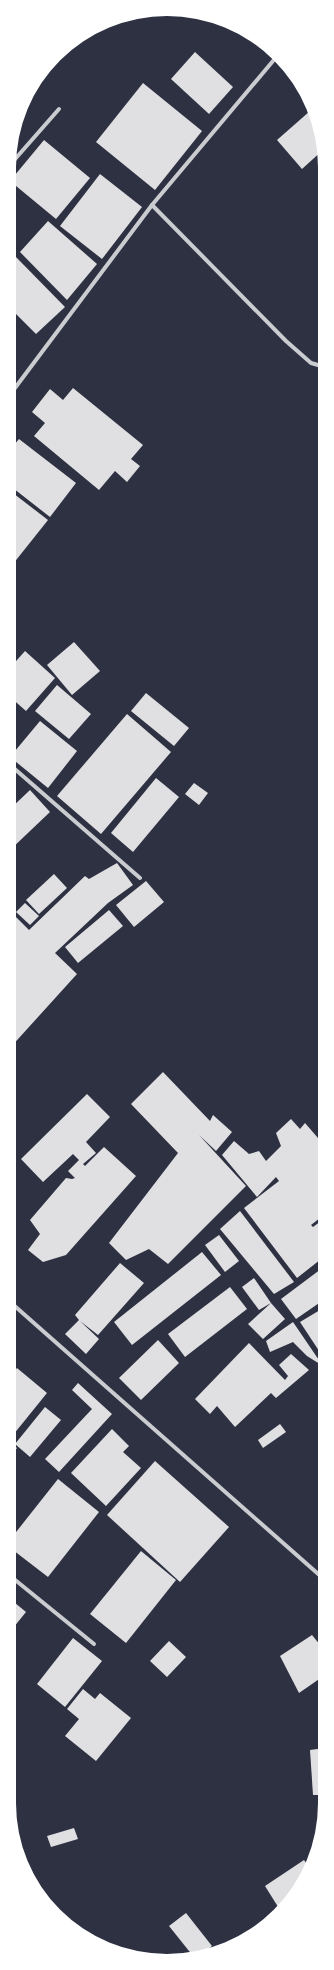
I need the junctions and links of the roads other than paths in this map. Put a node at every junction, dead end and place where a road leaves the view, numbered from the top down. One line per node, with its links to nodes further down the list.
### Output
1 (274, 60): 4 (street)
2 (59, 109): 3 (street)
3 (16, 158)
4 (152, 205): 5 (street); 6 (street)
5 (318, 365)
6 (16, 387)
7 (16, 770): 8 (street)
8 (140, 878)
9 (16, 1308): 10 (street)
10 (318, 1574)
11 (16, 1581): 12 (street)
12 (94, 1644)

